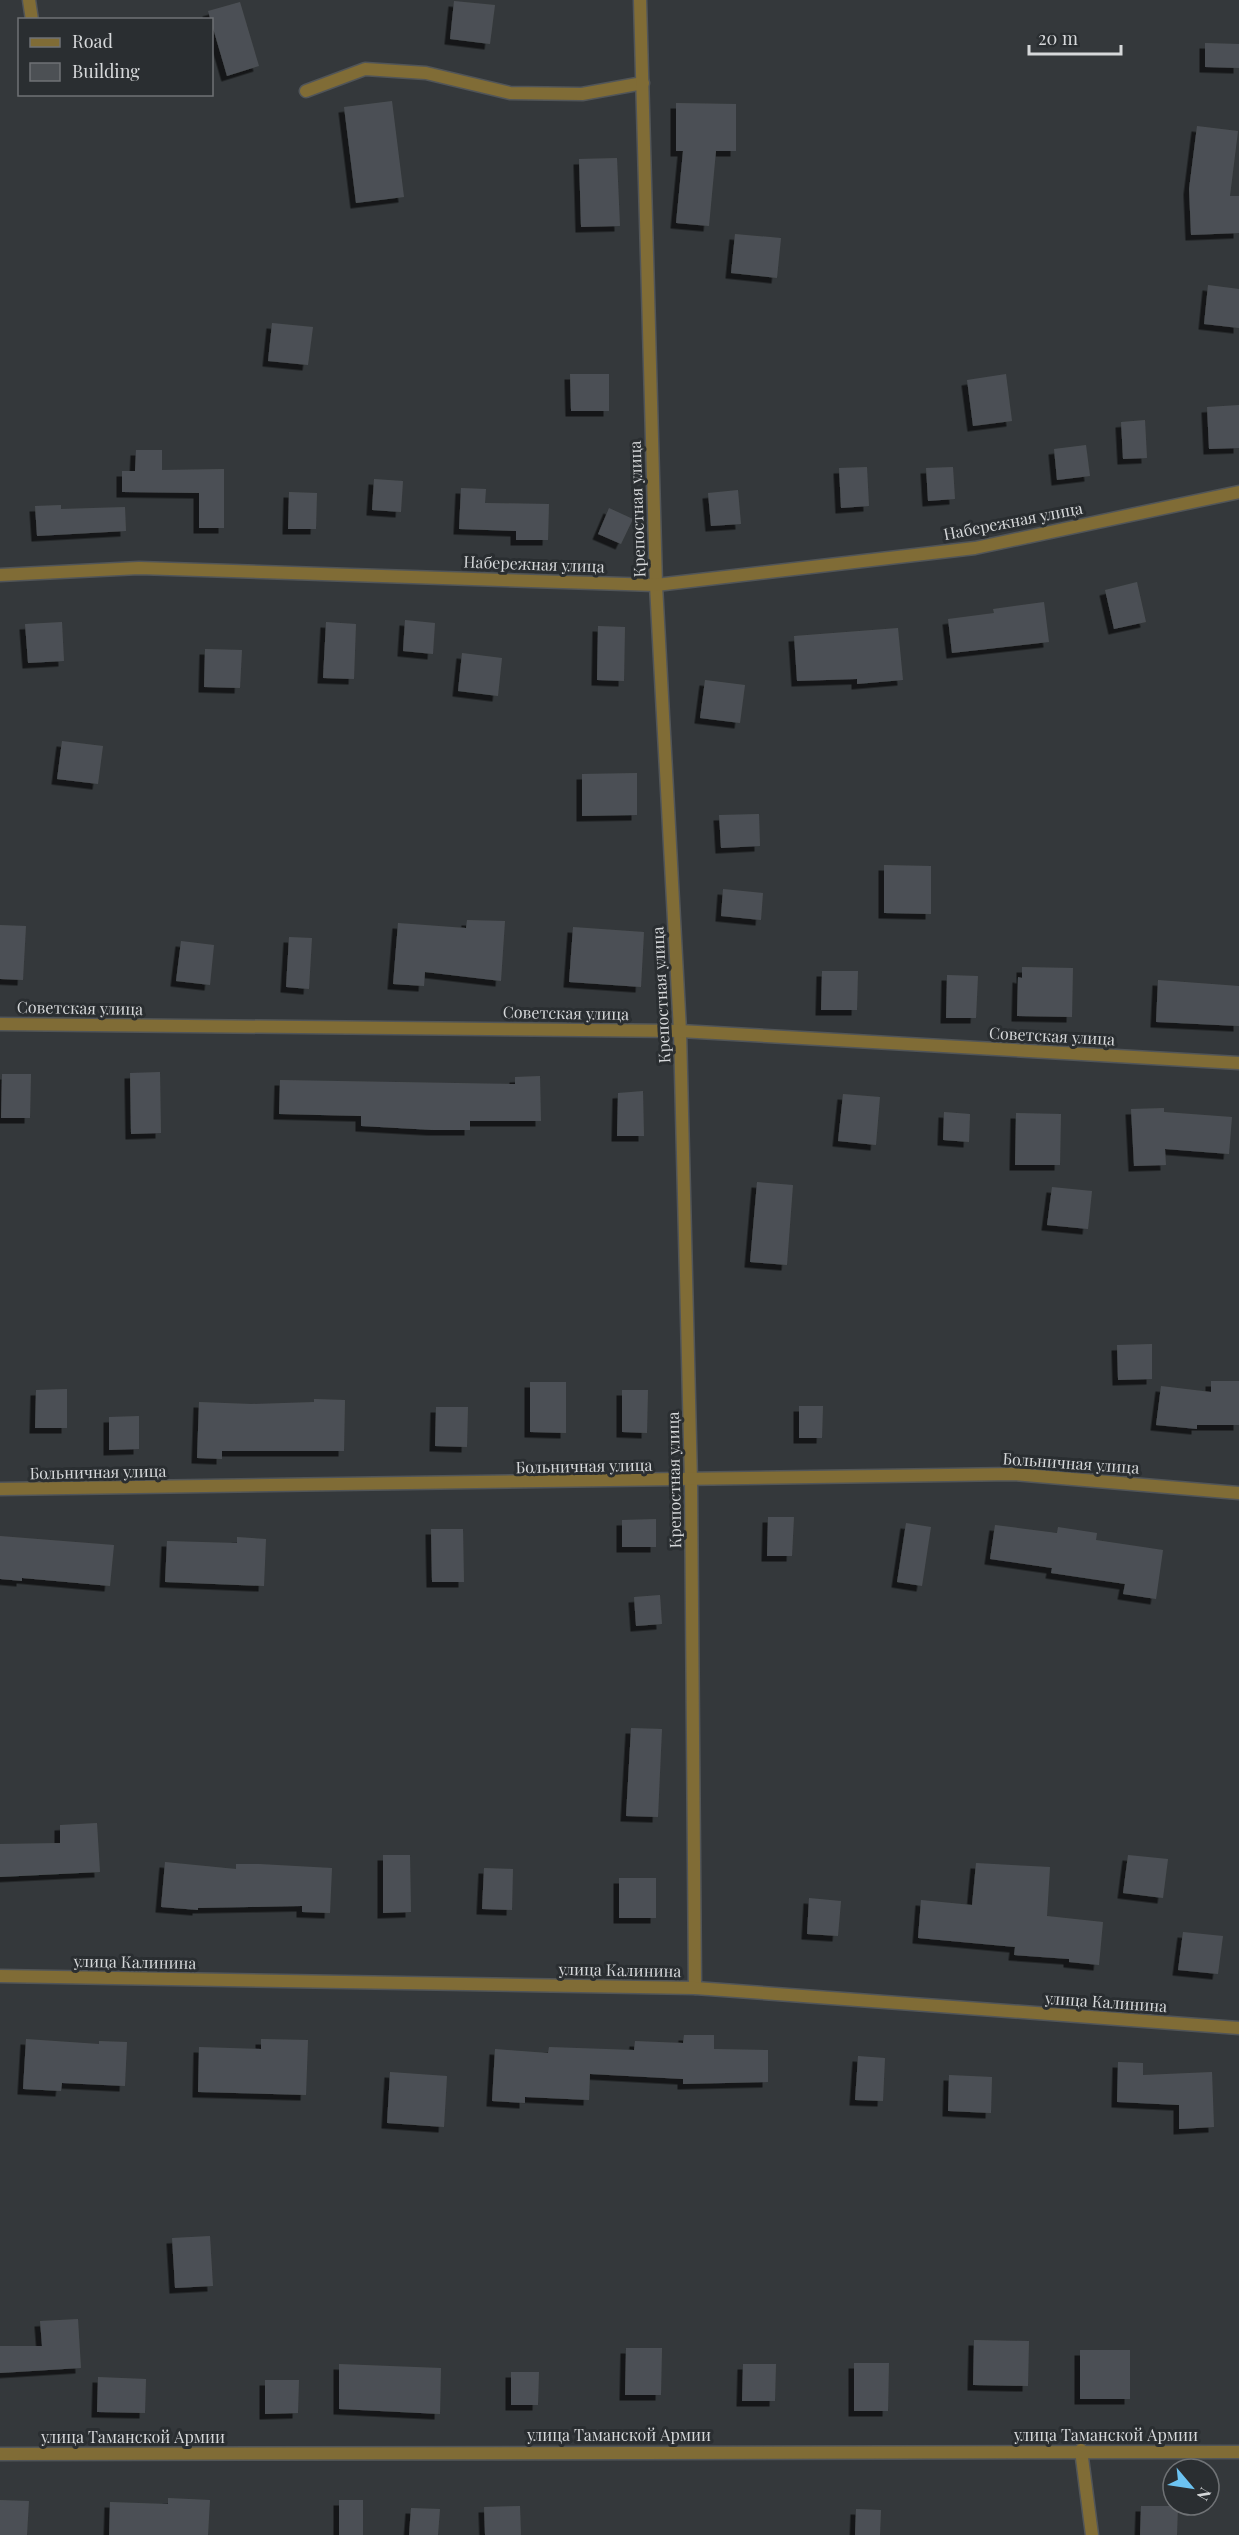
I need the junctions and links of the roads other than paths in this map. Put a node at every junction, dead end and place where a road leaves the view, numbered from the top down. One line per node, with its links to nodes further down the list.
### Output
1 (29, 0): 3 (street)
2 (640, 0): 4 (street, Крепостная улица)
3 (32, 18)
4 (643, 83): 5 (street); 8 (street, Крепостная улица)
5 (306, 91)
6 (1239, 492): 8 (street, Набережная улица)
7 (0, 575): 8 (street, Набережная улица)
8 (656, 585): 10 (street, Крепостная улица)
9 (0, 1024): 10 (street, Советская улица)
10 (680, 1031): 11 (street, Советская улица); 12 (street, Крепостная улица)
11 (1239, 1063)
12 (691, 1481): 13 (street, Больничная улица); 14 (street, Больничная улица); 16 (street, Крепостная улица)
13 (0, 1489)
14 (1239, 1493)
15 (0, 1976): 16 (street, улица Калинина)
16 (695, 1988): 17 (street, улица Калинина)
17 (1239, 2028)
18 (1081, 2450): 19 (street, улица Таманской Армии); 20 (street, улица Таманской Армии); 21 (street)
19 (1239, 2452)
20 (0, 2454)
21 (1092, 2535)

